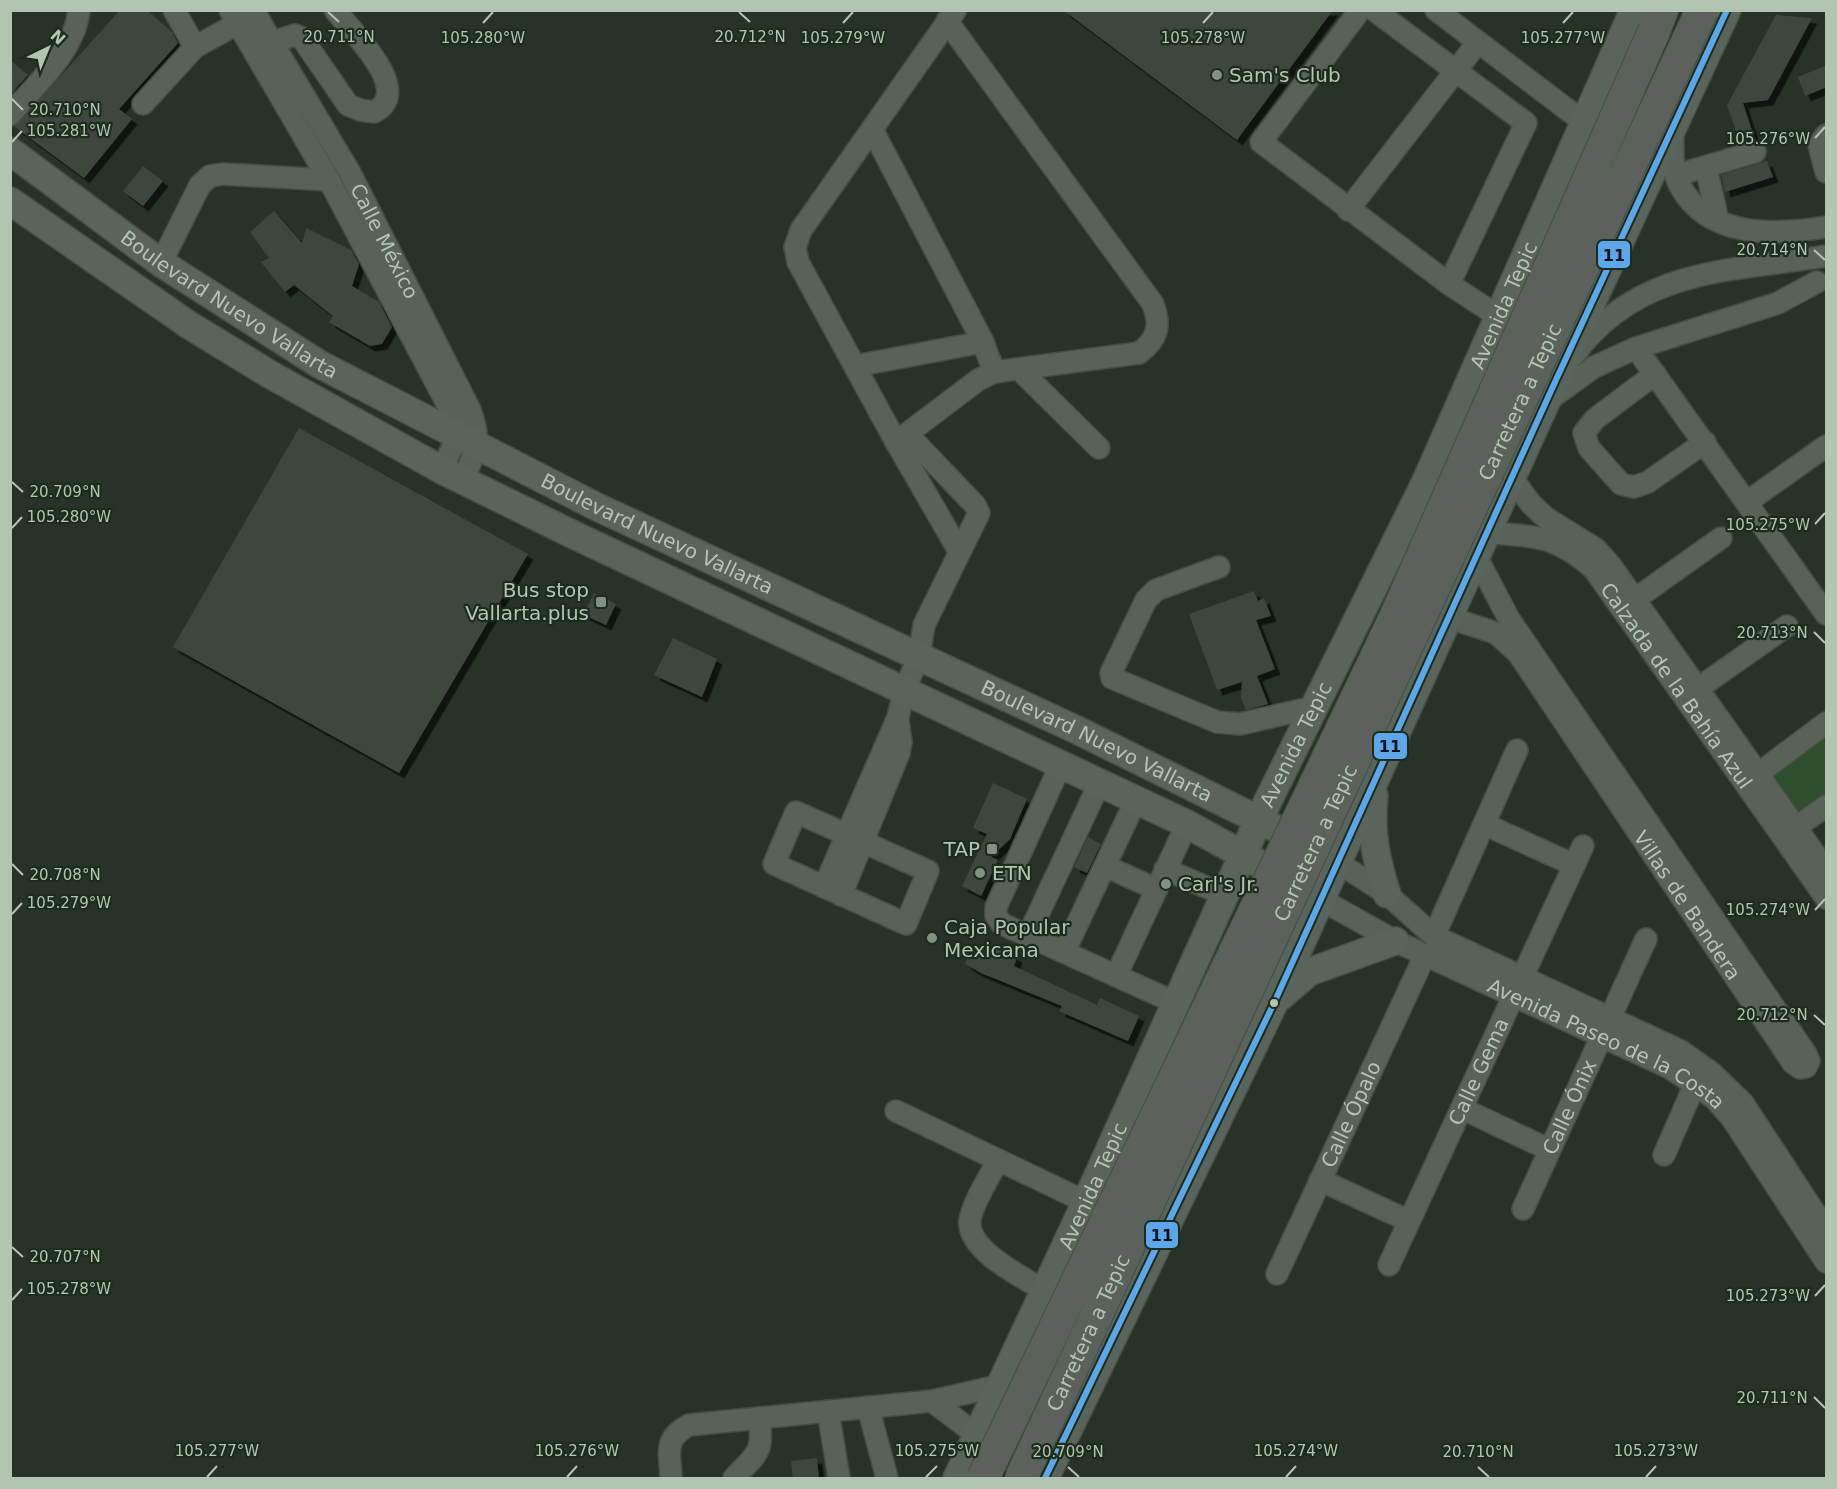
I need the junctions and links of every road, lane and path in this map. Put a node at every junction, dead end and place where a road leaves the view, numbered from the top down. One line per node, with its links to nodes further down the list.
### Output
1 (79, 10): 17 (street)
2 (174, 10): 14 (street)
3 (335, 10): 12 (street)
4 (1360, 10): 29 (street)
5 (1374, 10): 15 (street)
6 (1436, 10): 13 (street)
7 (1702, 10): 131 (highway, Carretera a Tepic, bridge)
8 (1727, 10): 19 (main road)
9 (247, 13): 12 (street, Calle México); 14 (street); 27 (street, Calle México)
10 (951, 16): 20 (street); 40 (street)
11 (1650, 17): 18 (main road, Avenida Tepic); 130 (highway, Carretera a Tepic, bridge)
12 (272, 42): 46 (street, Calle México)
13 (1478, 42): 15 (street); 18 (street)
14 (195, 47): 16 (street)
15 (1456, 70): 29 (street); 34 (street)
16 (143, 104)
17 (10, 115)
18 (1585, 123): 36 (main road, Avenida Tepic)
19 (1673, 128): 26 (street); 43 (main road)
20 (872, 129): 37 (street); 39 (street)
21 (1827, 135): 25 (street)
22 (10, 151): 33 (main road, Boulevard Nuevo Vallarta)
23 (1755, 152): 24 (street)
24 (1706, 167): 26 (street); 30 (street)
25 (1827, 172)
26 (1677, 175): 30 (street)
27 (329, 180): 33 (street); 46 (street, Calle México)
28 (10, 201): 49 (main road, Boulevard Nuevo Vallarta)
29 (1348, 210): 34 (street)
30 (1718, 221): 31 (street)
31 (1817, 229): 32 (street)
32 (1819, 257): 35 (street); 43 (street)
33 (161, 264): 46 (main road, Boulevard Nuevo Vallarta)
34 (1449, 284): 36 (street)
35 (1822, 288): 38 (street)
36 (1498, 316): 66 (main road, Avenida Tepic)
37 (983, 342): 39 (street); 41 (street)
38 (1636, 348): 42 (street); 43 (street)
39 (855, 366): 44 (street)
40 (1019, 369): 41 (street); 48 (street)
41 (994, 372): 44 (street)
42 (1655, 374): 45 (street); 45 (street)
43 (1550, 391): 50 (main road)
44 (902, 438): 55 (street); 55 (street)
45 (1705, 442): 51 (street)
46 (467, 443): 49 (street); 63 (main road, Boulevard Nuevo Vallarta)
47 (1827, 446): 51 (street)
48 (1099, 448)
49 (452, 475): 64 (main road, Boulevard Nuevo Vallarta)
50 (1512, 478): 52 (main road); 53 (street, Calzada de la Bahía Azul)
51 (1747, 502): 59 (street)
52 (1488, 532): 53 (street, Calzada de la Bahía Azul); 56 (main road)
53 (1554, 533): 58 (street, Calzada de la Bahía Azul)
54 (1721, 538): 58 (street)
55 (959, 551): 63 (street)
56 (1477, 558): 60 (main road); 61 (street, Villas de Bandera)
57 (1219, 567): 66 (street)
58 (1629, 604): 65 (street, Calzada de la Bahía Azul)
59 (1827, 614)
60 (1450, 618): 61 (street, Villas de Bandera); 71 (main road)
61 (1503, 626): 88 (street, Villas de Bandera)
62 (1787, 626): 65 (street)
63 (919, 656): 64 (street); 75 (main road, Boulevard Nuevo Vallarta)
64 (904, 691): 69 (main road, Boulevard Nuevo Vallarta); 79 (street)
65 (1691, 693): 70 (street, Calzada de la Bahía Azul); 78 (street, Calzada de la Bahía Azul)
66 (1314, 707): 75 (main road, Avenida Tepic)
67 (1827, 723): 70 (street)
68 (1517, 750): 76 (street, Calle Ópalo)
69 (1061, 764): 72 (main road, Boulevard Nuevo Vallarta); 94 (street)
70 (1758, 774): 78 (street, Calzada de la Bahía Azul)
71 (1376, 781): 82 (main road); 91 (main road)
72 (1101, 782): 73 (main road, Boulevard Nuevo Vallarta); 94 (street)
73 (1136, 800): 77 (main road, Boulevard Nuevo Vallarta); 84 (street)
74 (1827, 806): 78 (street)
75 (1259, 819): 81 (main road, Avenida Tepic); 82 (main road, Boulevard Nuevo Vallarta)
76 (1484, 824): 83 (street); 97 (street, Calle Ópalo)
77 (1191, 826): 81 (main road, Boulevard Nuevo Vallarta); 85 (street); 90 (main road)
78 (1789, 833): 86 (street, Calzada de la Bahía Azul); 92 (street, Calzada de la Bahía Azul)
79 (854, 838): 89 (street); 89 (street); 89 (street)
80 (1583, 846): 83 (street, Calle Gema)
81 (1242, 855): 90 (main road, Avenida Tepic); 93 (main road, Boulevard Nuevo Vallarta)
82 (1337, 862): 91 (street, Avenida Paseo de la Costa); 93 (main road)
83 (1574, 865): 100 (street, Calle Gema)
84 (1105, 866): 87 (street); 98 (street)
85 (1166, 869): 87 (street); 90 (street)
86 (1827, 870)
87 (1156, 889): 99 (street)
88 (1684, 890): 88 (street, Villas de Bandera)
89 (832, 891)
90 (1226, 891): 101 (main road, Avenida Tepic)
91 (1387, 894): 97 (street, Avenida Paseo de la Costa)
92 (1827, 898)
93 (1320, 899): 96 (street, Avenida Paseo de la Costa); 102 (main road)
94 (1028, 936): 98 (street)
95 (1646, 939): 103 (street, Calle Ónix)
96 (1395, 941): 97 (street, Avenida Paseo de la Costa); 102 (main road)
97 (1430, 945): 100 (street, Avenida Paseo de la Costa); 110 (street, Calle Ópalo)
98 (1064, 952): 99 (street)
99 (1116, 976): 101 (street)
100 (1519, 987): 103 (street, Avenida Paseo de la Costa); 105 (street, Calle Gema)
101 (1176, 1003): 111 (main road, Avenida Tepic)
102 (1274, 1003): 132 (main road)
103 (1607, 1027): 104 (street, Avenida Paseo de la Costa); 107 (street, Calle Ónix); 114 (street, Avenida Paseo de la Costa)
104 (1695, 1084): 108 (street); 115 (street, Avenida Paseo de la Costa)
105 (1463, 1110): 107 (street); 113 (street, Calle Gema)
106 (896, 1112): 109 (street)
107 (1550, 1150): 112 (street, Calle Ónix)
108 (1664, 1155)
109 (998, 1160): 111 (street); 118 (street)
110 (1320, 1180): 113 (street); 117 (street, Calle Ópalo)
111 (1086, 1202): 118 (main road, Avenida Tepic)
112 (1523, 1209)
113 (1410, 1221): 116 (street, Calle Gema)
114 (1827, 1230)
115 (1827, 1262)
116 (1389, 1265)
117 (1277, 1274)
118 (1045, 1291): 119 (main road, Avenida Tepic)
119 (1002, 1384): 120 (street); 124 (main road, Avenida Tepic)
120 (932, 1401): 121 (street); 124 (street)
121 (868, 1407): 122 (street); 128 (street)
122 (828, 1411): 123 (street); 127 (street)
123 (759, 1418): 125 (street); 126 (street)
124 (977, 1435): 129 (main road, Avenida Tepic)
125 (671, 1479)
126 (734, 1479)
127 (839, 1479)
128 (887, 1479)
129 (957, 1479)
130 (983, 1479)
131 (1021, 1479)
132 (1045, 1479)

